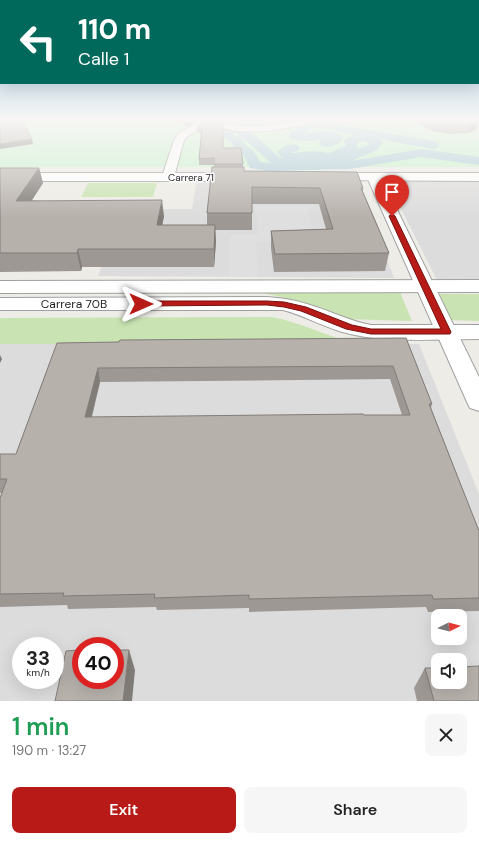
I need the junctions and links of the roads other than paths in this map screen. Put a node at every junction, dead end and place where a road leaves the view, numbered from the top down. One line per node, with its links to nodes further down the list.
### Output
1 (175, 153): 3 (street)
2 (0, 177): 3 (street, Carrera 71)
3 (168, 177): 4 (street, Carrera 71)
4 (256, 177)
5 (318, 177): 6 (street)
6 (374, 177): 7 (street); 8 (street)
7 (479, 177)
8 (425, 286): 9 (street, Carrera 70B); 10 (street, Carrera 70B); 12 (street)
9 (479, 286)
10 (0, 287)
11 (0, 304): 12 (street, Carrera 70B)
12 (447, 332): 13 (street, Carrera 70B); 14 (street)
13 (479, 332)
14 (479, 402)

